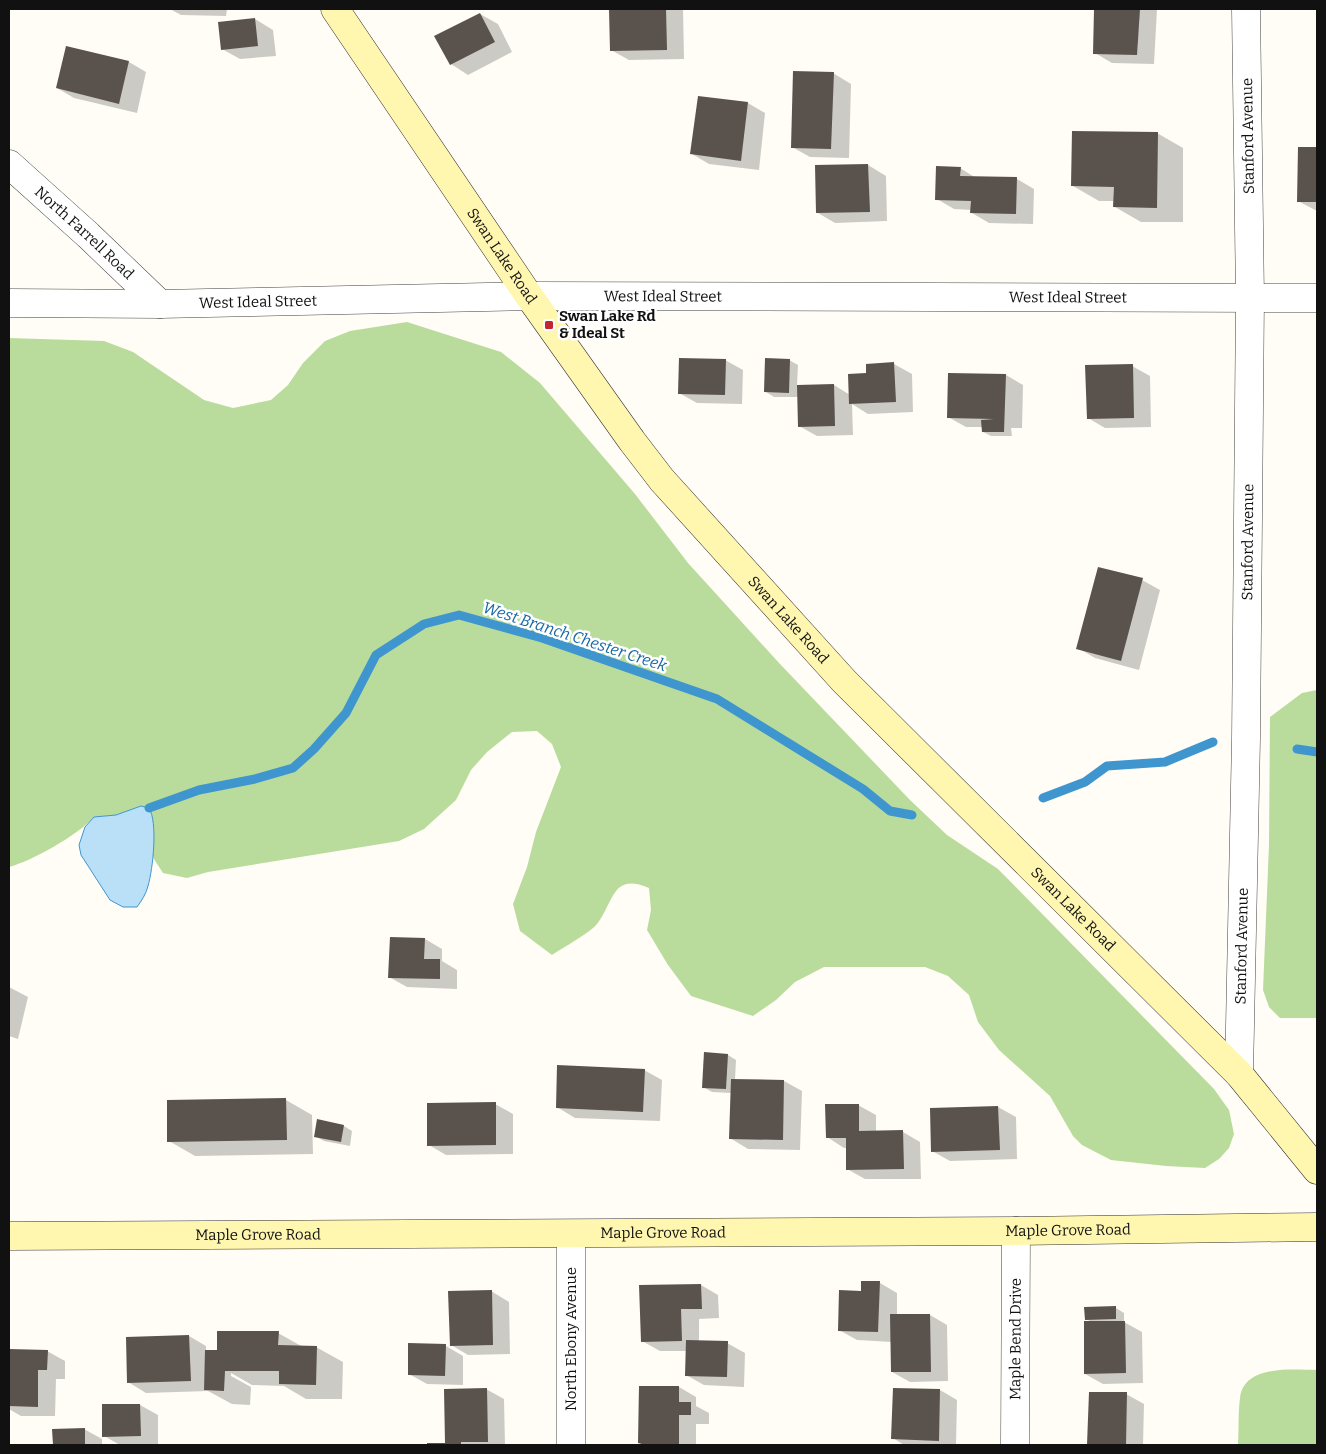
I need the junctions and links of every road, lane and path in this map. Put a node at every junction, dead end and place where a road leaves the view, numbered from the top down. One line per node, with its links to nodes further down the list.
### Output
1 (335, 9): 4 (street, Swan Lake Road)
2 (1246, 9): 5 (street, Stanford Avenue)
3 (9, 164): 8 (street, North Farrell Road)
4 (529, 296): 5 (street, West Ideal Street); 8 (street, West Ideal Street); 9 (street, Swan Lake Road)
5 (1250, 298): 6 (street, West Ideal Street); 9 (street, Stanford Avenue)
6 (1317, 298)
7 (9, 303): 8 (street, West Ideal Street)
8 (160, 304)
9 (1239, 1074): 10 (street, Swan Lake Road)
10 (1317, 1170)
11 (1317, 1227): 12 (street, Maple Grove Road)
12 (1016, 1231): 13 (street, Maple Grove Road); 16 (street, Maple Bend Drive)
13 (571, 1234): 14 (street, Maple Grove Road); 15 (street, North Ebony Avenue)
14 (9, 1236)
15 (571, 1445)
16 (1015, 1445)

